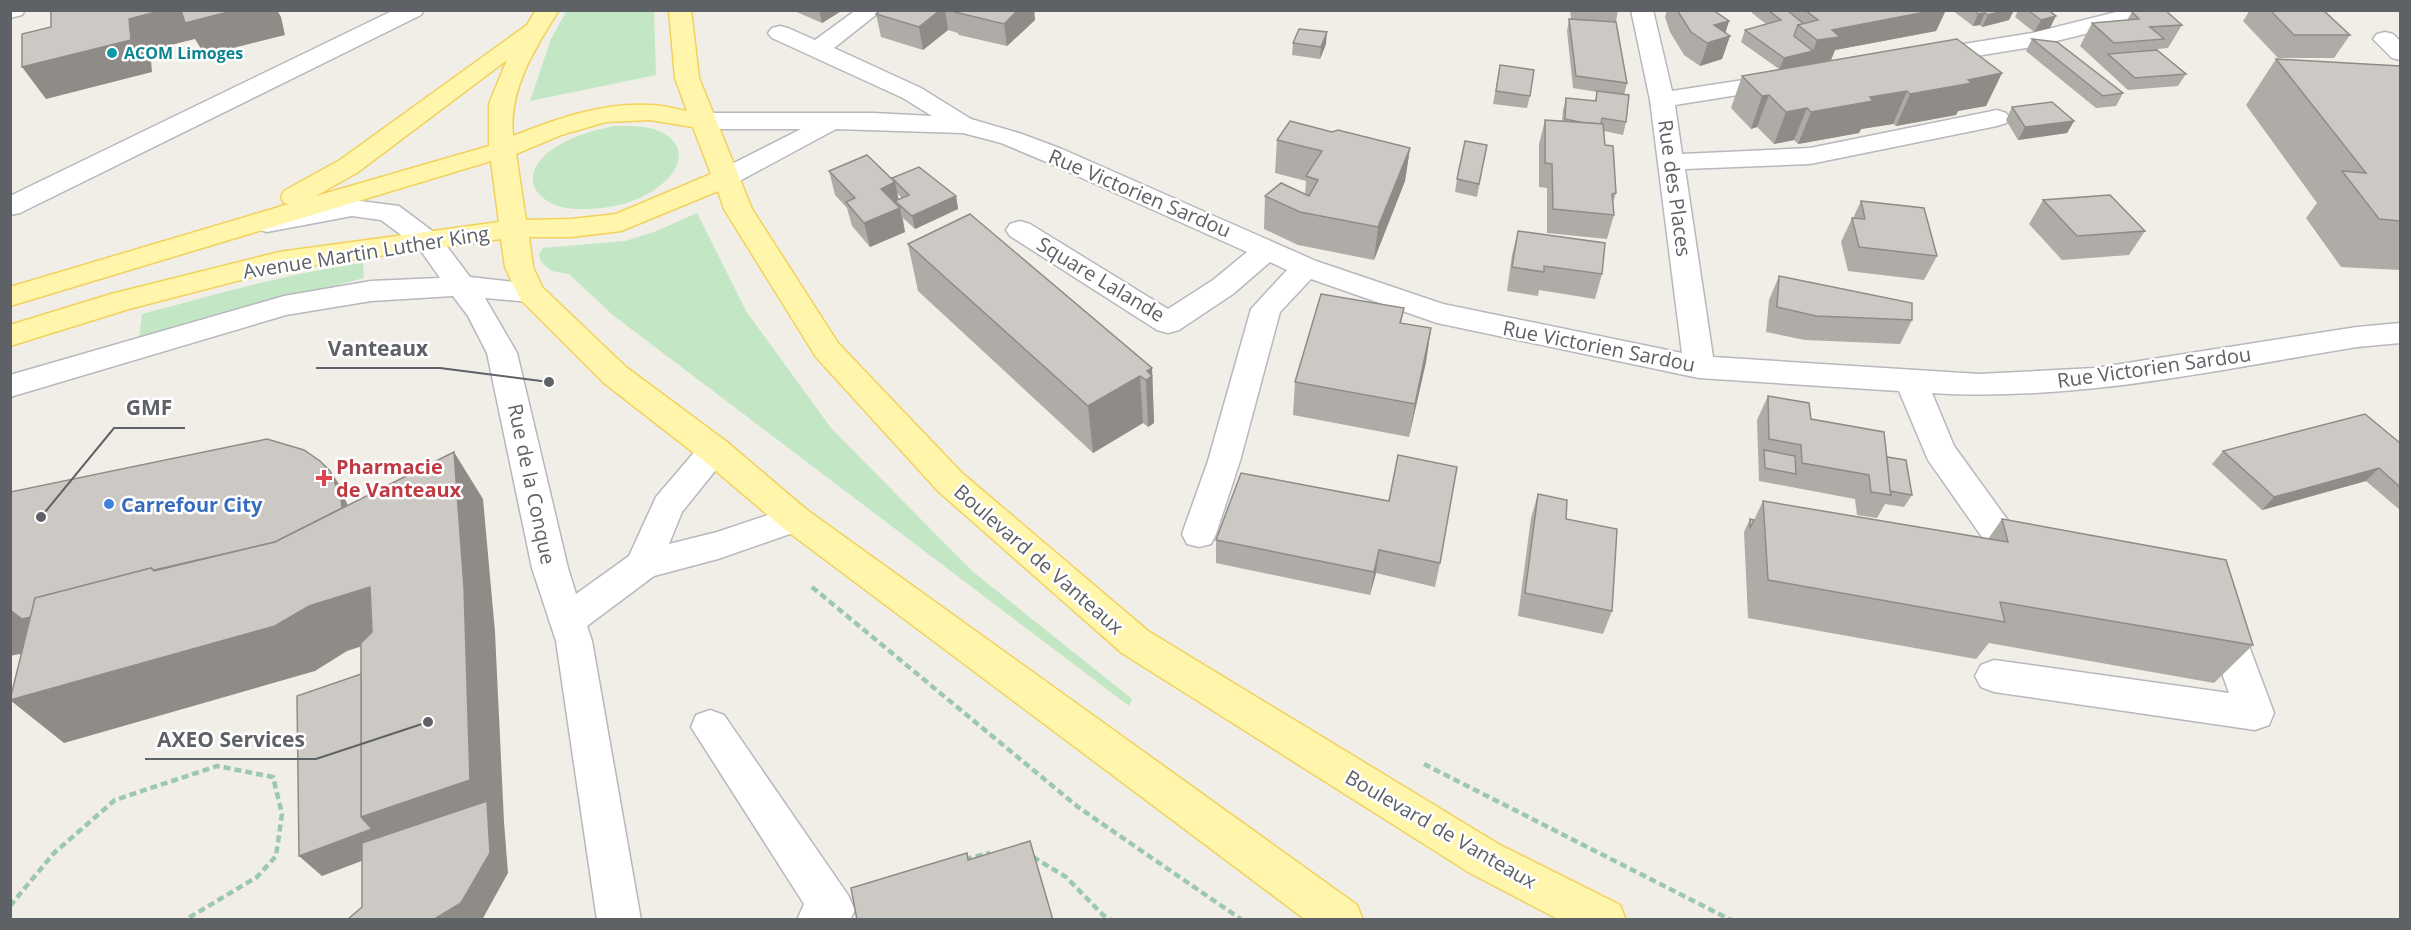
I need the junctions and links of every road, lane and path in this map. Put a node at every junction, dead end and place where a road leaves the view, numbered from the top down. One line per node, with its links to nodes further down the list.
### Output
1 (413, 10): 19 (street)
2 (680, 10): 13 (main road, Boulevard de Vanteaux)
3 (871, 10): 8 (street)
4 (1642, 10): 11 (street, Rue des Places)
5 (2154, 10): 9 (street)
6 (543, 18): 16 (main road); 20 (main road)
7 (780, 33): 8 (street)
8 (817, 49): 15 (street)
9 (1905, 60)
10 (1802, 77): 11 (street)
11 (1662, 100): 17 (street, Rue des Places)
12 (1997, 118): 17 (street)
13 (702, 121): 14 (street, Rue Victorien Sardou); 16 (main road); 18 (main road, Boulevard de Vanteaux)
14 (832, 122): 15 (street, Rue Victorien Sardou); 18 (street, Rue Victorien Sardou)
15 (964, 125): 24 (street, Rue Victorien Sardou)
16 (502, 150): 20 (main road); 21 (main road)
17 (1670, 161): 31 (street, Rue des Places)
18 (725, 178): 21 (main road, Avenue Martin Luther King); 55 (main road, Boulevard de Vanteaux)
19 (10, 207)
20 (246, 227): 23 (street, Rue de la Conque); 28 (main road)
21 (514, 229): 23 (main road, Avenue Martin Luther King); 27 (main road)
22 (1020, 230): 24 (street, Square Lalande)
23 (429, 242): 26 (street, Rue de la Conque); 30 (main road, Avenue Martin Luther King)
24 (1268, 249): 25 (street, Rue Victorien Sardou)
25 (1306, 267): 31 (street, Rue Victorien Sardou); 36 (street)
26 (462, 286): 27 (street); 33 (street); 41 (street, Rue de la Conque)
27 (531, 292): 34 (main road)
28 (10, 297)
29 (2400, 333): 32 (street, Rue Victorien Sardou)
30 (10, 336)
31 (1699, 367): 32 (street, Rue Victorien Sardou)
32 (1911, 381): 37 (street)
33 (10, 386)
34 (715, 451): 35 (main road); 38 (street)
35 (795, 519): 38 (street); 54 (main road)
36 (1199, 534)
37 (2070, 553)
38 (643, 565): 41 (street)
39 (2209, 584): 42 (street)
40 (810, 585): 53 (path)
41 (568, 620): 50 (street, Rue de la Conque)
42 (1994, 676)
43 (710, 727): 51 (street)
44 (1418, 760): 56 (path)
45 (998, 851): 47 (path)
46 (1020, 854): 52 (path)
47 (953, 862)
48 (10, 906): 49 (path)
49 (185, 920)
50 (619, 920)
51 (818, 920)
52 (1111, 920)
53 (1242, 920)
54 (1341, 920)
55 (1605, 920)
56 (1731, 920)

